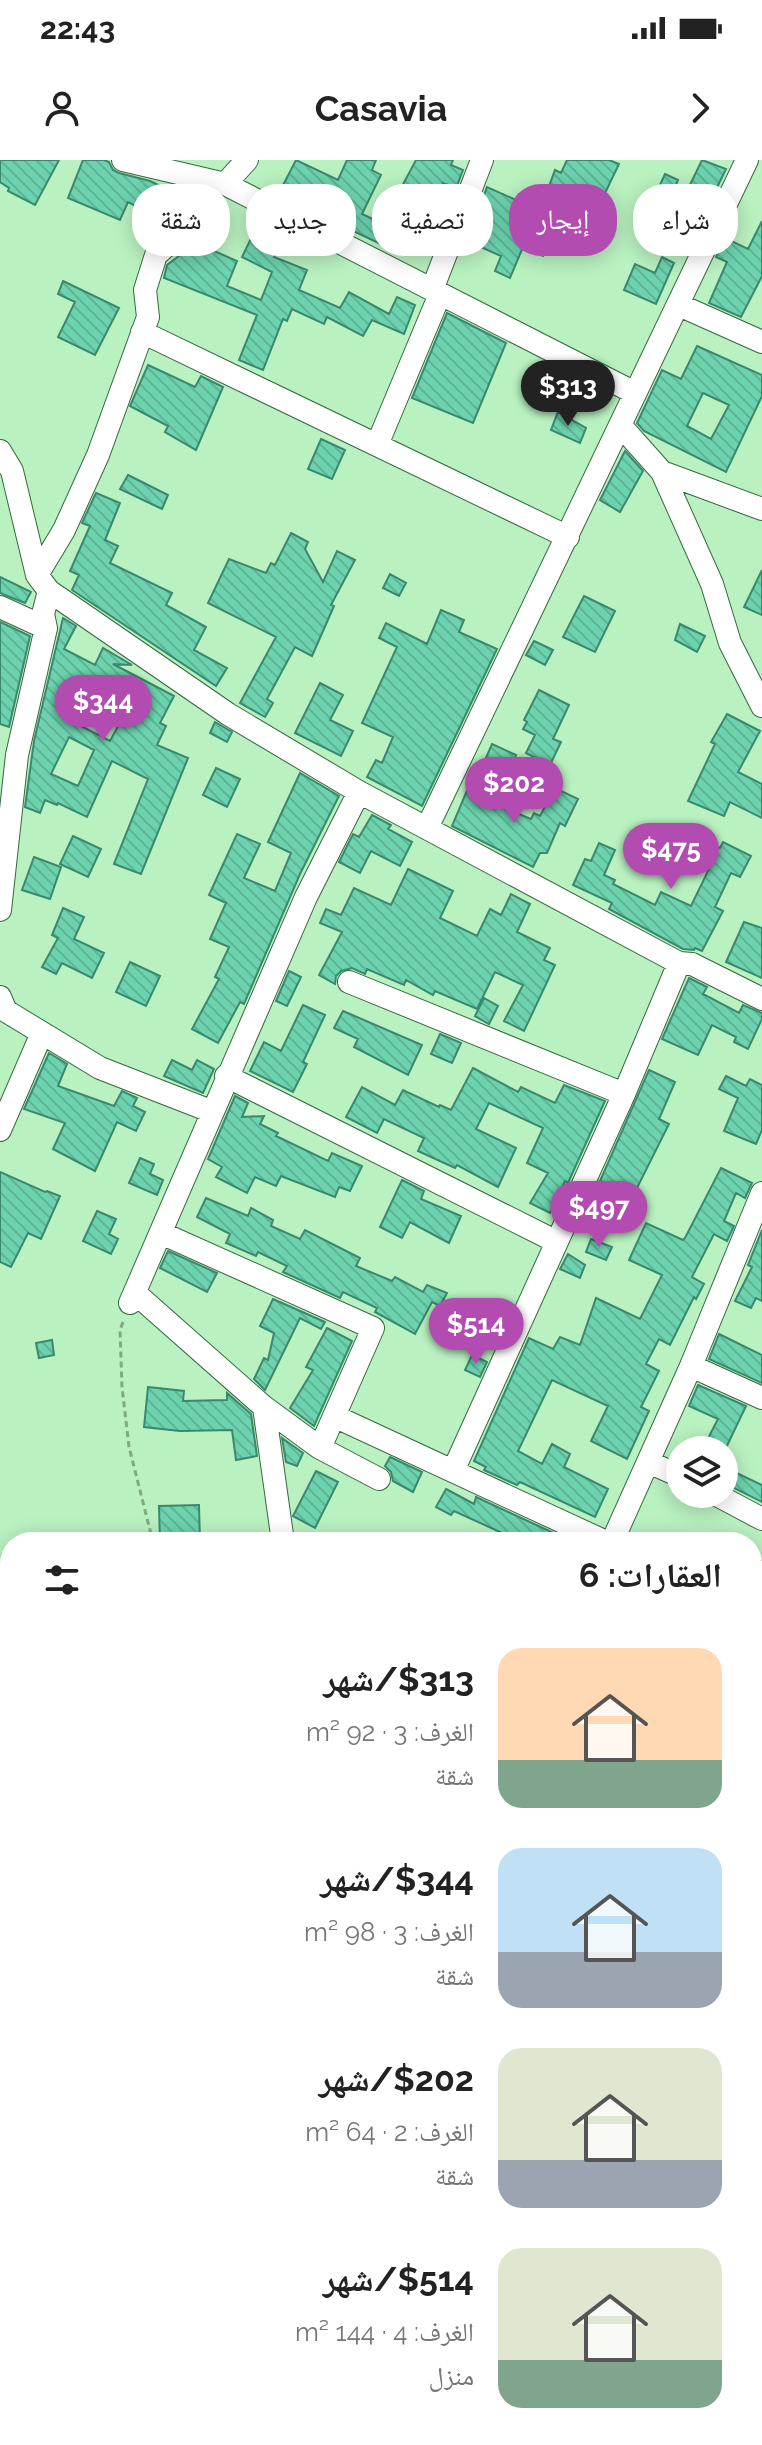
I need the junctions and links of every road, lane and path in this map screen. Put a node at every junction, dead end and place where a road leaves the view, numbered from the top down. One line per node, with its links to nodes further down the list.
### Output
1 (123, 160): 6 (street)
2 (247, 160): 7 (street)
3 (482, 160): 9 (street)
4 (749, 160): 5 (street); 10 (street)
5 (762, 162)
6 (197, 178): 7 (street); 11 (street)
7 (225, 184)
8 (230, 187): 9 (street)
9 (436, 292): 13 (street); 15 (street)
10 (679, 305): 12 (street); 13 (street)
11 (142, 332): 15 (street); 20 (street)
12 (762, 342)
13 (635, 393): 14 (street)
14 (621, 426): 17 (street); 19 (street)
15 (377, 445): 19 (street)
16 (0, 451): 20 (street)
17 (662, 472): 18 (street); 23 (street)
18 (762, 509)
19 (568, 537): 26 (street)
20 (43, 583): 22 (street); 24 (street)
21 (0, 607): 22 (street)
22 (46, 628): 25 (street)
23 (762, 706)
24 (359, 792): 26 (street); 33 (street)
25 (5, 813): 27 (street)
26 (427, 828): 28 (street)
27 (0, 910)
28 (679, 963): 30 (street); 34 (street)
29 (349, 982): 34 (street)
30 (762, 999)
31 (2, 1005): 32 (street)
32 (42, 1033): 35 (street); 36 (street)
33 (226, 1076): 35 (street); 39 (street)
34 (624, 1094): 39 (street)
35 (213, 1112): 38 (street)
36 (0, 1130)
37 (762, 1193): 41 (street)
38 (161, 1233): 40 (street); 44 (street)
39 (555, 1241): 48 (street)
40 (132, 1298): 43 (street); 52 (path)
41 (691, 1366): 42 (street); 46 (street)
42 (762, 1398)
43 (264, 1407): 45 (street); 53 (street)
44 (334, 1416): 45 (street); 48 (street)
45 (320, 1448): 49 (street)
46 (648, 1462): 47 (street); 55 (street)
47 (666, 1470)
48 (453, 1471): 54 (street)
49 (379, 1479)
50 (738, 1506): 51 (street)
51 (762, 1519)
52 (150, 1532)
53 (282, 1532)
54 (584, 1532)
55 (616, 1532)

